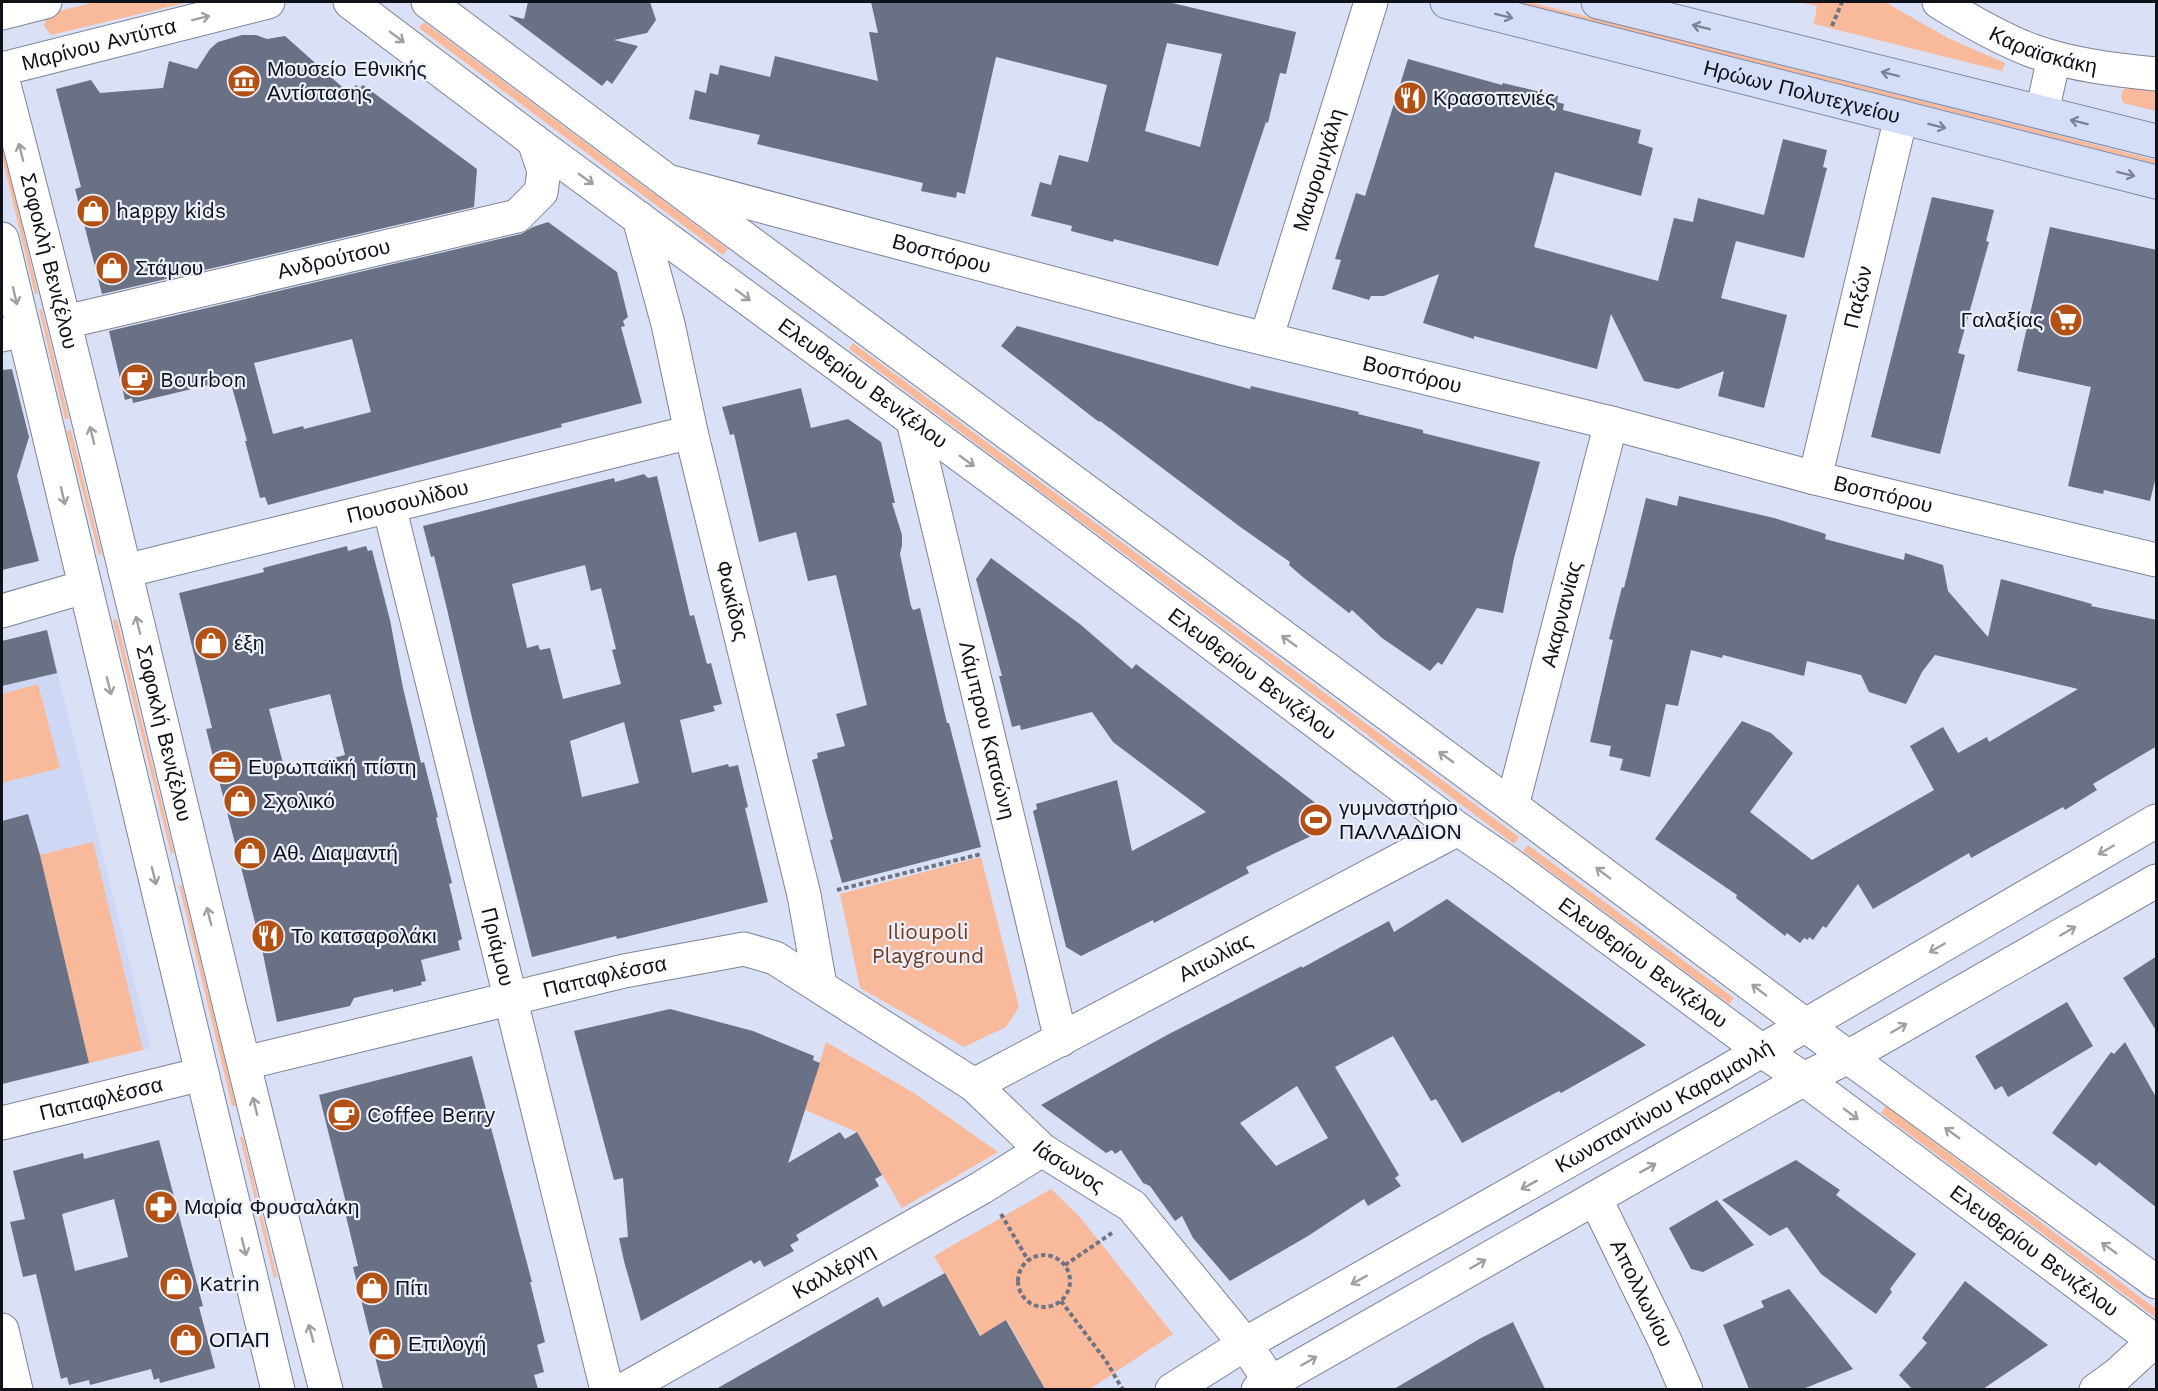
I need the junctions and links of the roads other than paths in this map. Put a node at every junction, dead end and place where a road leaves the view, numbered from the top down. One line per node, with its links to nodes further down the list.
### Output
1 (45, 2): 9 (street)
2 (268, 2): 11 (street, Μαρίνου Αντύπα, one-way to 2)
3 (350, 2): 16 (street, Ελευθερίου Βενιζέλου, one-way to 16)
4 (428, 2): 18 (street)
5 (1371, 2): 24 (street, Μαυρομιχάλη)
6 (1447, 2): 15 (main road, Ηρώων Πολυτεχνείου, one-way to 15)
7 (1598, 2): 14 (main road, Ηρώων Πολυτεχνείου, one-way to 7)
8 (1938, 2): 10 (street, Καραϊσκάκη)
9 (2, 13)
10 (2054, 58): 12 (street, Καραϊσκάκη); 14 (street)
11 (2, 69)
12 (2157, 74)
13 (2, 77): 22 (street, Σοφοκλή Βενιζέλου, one-way to 13)
14 (2042, 112): 17 (main road, Ηρώων Πολυτεχνείου, one-way to 14)
15 (1901, 117): 19 (main road, Ηρώων Πολυτεχνείου, one-way to 19); 28 (street, Παξών)
16 (534, 141): 20 (street, Ελευθερίου Βενιζέλου, one-way to 20); 22 (street, Ανδρούτσου)
17 (2157, 141)
18 (667, 181): 24 (street, Βοσπόρου); 34 (street, one-way to 18)
19 (2157, 182)
20 (639, 218): 25 (street, Ελευθερίου Βενιζέλου, one-way to 25); 27 (street, Φωκίδος)
21 (2, 239): 23 (street, Σοφοκλή Βενιζέλου, one-way to 23)
22 (65, 322): 31 (street, Σοφοκλή Βενιζέλου, one-way to 22)
23 (12, 332): 32 (street, Σοφοκλή Βενιζέλου, one-way to 32)
24 (1266, 339): 26 (street, Βοσπόρου)
25 (913, 421): 36 (street, Ελευθερίου Βενιζέλου, one-way to 36); 41 (street, Λάμπρου Κατσώνη)
26 (1611, 423): 28 (street, Βοσπόρου); 34 (street, Ακαρνανίας)
27 (691, 432): 29 (street, Πουσουλίδου); 38 (street, Φωκίδος)
28 (1815, 478): 30 (street, Βοσπόρου)
29 (389, 506): 31 (street, Πουσουλίδου); 39 (street, Πριάμου)
30 (2157, 560)
31 (125, 571): 44 (street, Σοφοκλή Βενιζέλου, one-way to 31)
32 (84, 587): 33 (street); 45 (street, Σοφοκλή Βενιζέλου, one-way to 45)
33 (2, 611)
34 (1512, 806): 40 (street, one-way to 34)
35 (2157, 820): 40 (street, Κωνσταντίνου Καραμανλή, one-way to 40)
36 (1458, 829): 41 (street, Αιτωλίας); 42 (street, Ελευθερίου Βενιζέλου)
37 (2157, 881): 43 (street, Κωνσταντίνου Καραμανλή, one-way to 37)
38 (820, 985): 39 (street, Παπαφλέσσα); 47 (street, Ιάσωνος)
39 (512, 997): 44 (street, Παπαφλέσσα); 59 (street, Πριάμου)
40 (1806, 1025): 42 (street, Κωνσταντίνου Καραμανλή); 43 (street)
41 (1061, 1040): 47 (street, Αιτωλίας)
42 (1762, 1051): 46 (street, Ελευθερίου Βενιζέλου); 54 (street, Κωνσταντίνου Καραμανλή, one-way to 54)
43 (1848, 1057): 46 (street, Κωνσταντίνου Καραμανλή); 51 (street, one-way to 43)
44 (245, 1064): 58 (street, Σοφοκλή Βενιζέλου, one-way to 44)
45 (202, 1074): 48 (street, Παπαφλέσσα); 57 (street, Σοφοκλή Βενιζέλου, one-way to 57)
46 (1804, 1079): 50 (street, Κωνσταντίνου Καραμανλή, one-way to 46); 53 (street, Ελευθερίου Βενιζέλου, one-way to 53)
47 (974, 1085): 49 (street, Ιάσωνος)
48 (2, 1123)
49 (1042, 1150): 54 (street, Ιάσωνος); 60 (street, Καλλέργη)
50 (1595, 1198): 55 (street, Κωνσταντίνου Καραμανλή, one-way to 50); 62 (street, Απολλωνίου)
51 (2157, 1282)
52 (2, 1330): 56 (street)
53 (2155, 1342): 63 (street)
54 (1245, 1344): 55 (street, Ιάσωνος); 61 (street, Κωνσταντίνου Καραμανλή)
55 (1269, 1387)
56 (16, 1389)
57 (278, 1389)
58 (326, 1389)
59 (607, 1389)
60 (623, 1389)
61 (1172, 1389)
62 (1686, 1389)
63 (2096, 1389)

